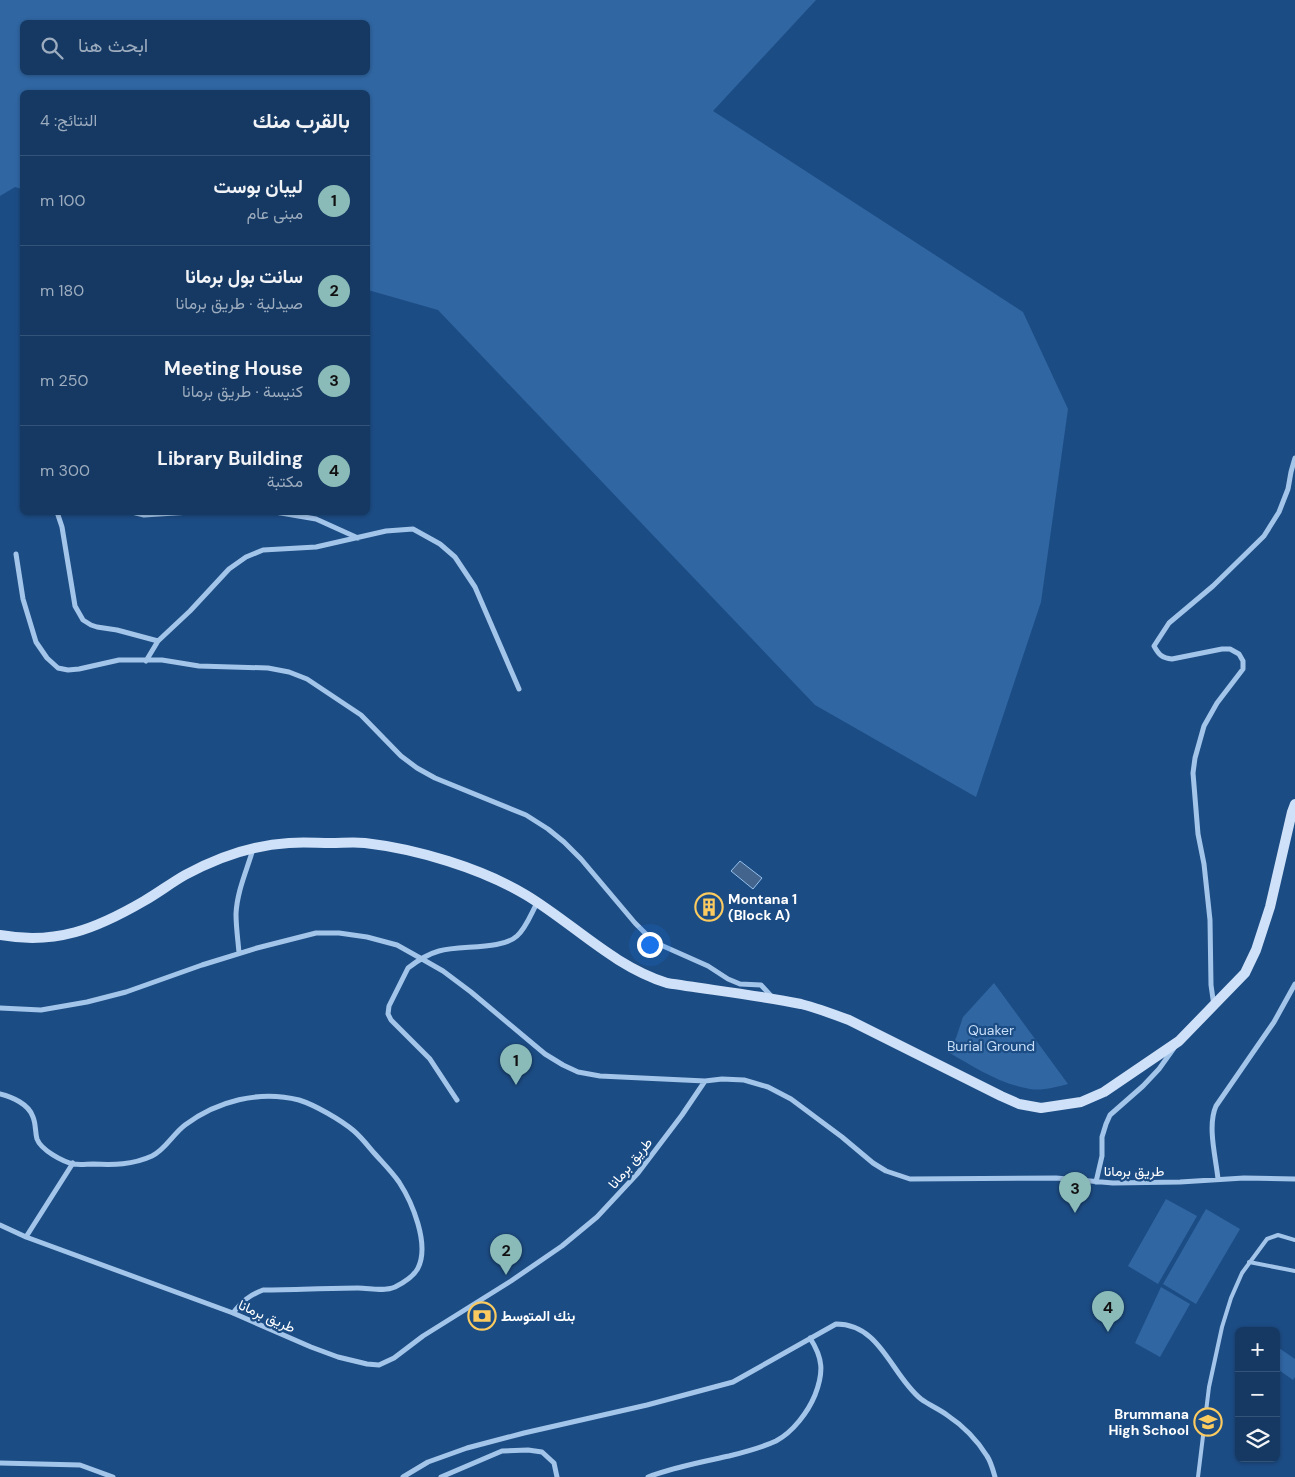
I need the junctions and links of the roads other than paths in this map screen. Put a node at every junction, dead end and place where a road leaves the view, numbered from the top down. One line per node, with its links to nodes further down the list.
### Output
1 (1295, 458): 17 (street)
2 (58, 515): 6 (street)
3 (293, 515): 4 (street)
4 (359, 538): 6 (street); 8 (street)
5 (16, 554): 7 (street)
6 (158, 641): 7 (street)
7 (146, 661): 16 (street)
8 (519, 689)
9 (1295, 804): 17 (main road)
10 (254, 848): 11 (main road); 12 (main road); 13 (street)
11 (538, 903): 14 (street); 16 (main road)
12 (0, 935)
13 (239, 953): 14 (street); 18 (street)
14 (422, 959): 20 (street); 22 (street)
15 (1295, 984): 25 (street)
16 (774, 999): 19 (main road)
17 (1214, 1006): 19 (main road)
18 (0, 1008)
19 (1179, 1041): 26 (street)
20 (705, 1081): 26 (street, طريق برمانا); 32 (street, طريق برمانا)
21 (0, 1094): 23 (street)
22 (457, 1100)
23 (73, 1164): 28 (street); 32 (street)
24 (1295, 1179): 25 (street, طريق برمانا)
25 (1218, 1180): 26 (street, طريق برمانا)
26 (1096, 1182)
27 (0, 1225): 28 (street, طريق برمانا)
28 (26, 1237): 32 (street, طريق برمانا)
29 (1295, 1240): 30 (lane)
30 (1250, 1262): 31 (lane); 41 (lane)
31 (1295, 1271)
32 (233, 1313)
33 (810, 1338): 36 (street); 39 (street); 40 (street)
34 (0, 1463): 35 (street)
35 (113, 1477)
36 (403, 1477)
37 (441, 1477): 38 (street)
38 (557, 1477)
39 (648, 1477)
40 (995, 1477)
41 (1198, 1477)

